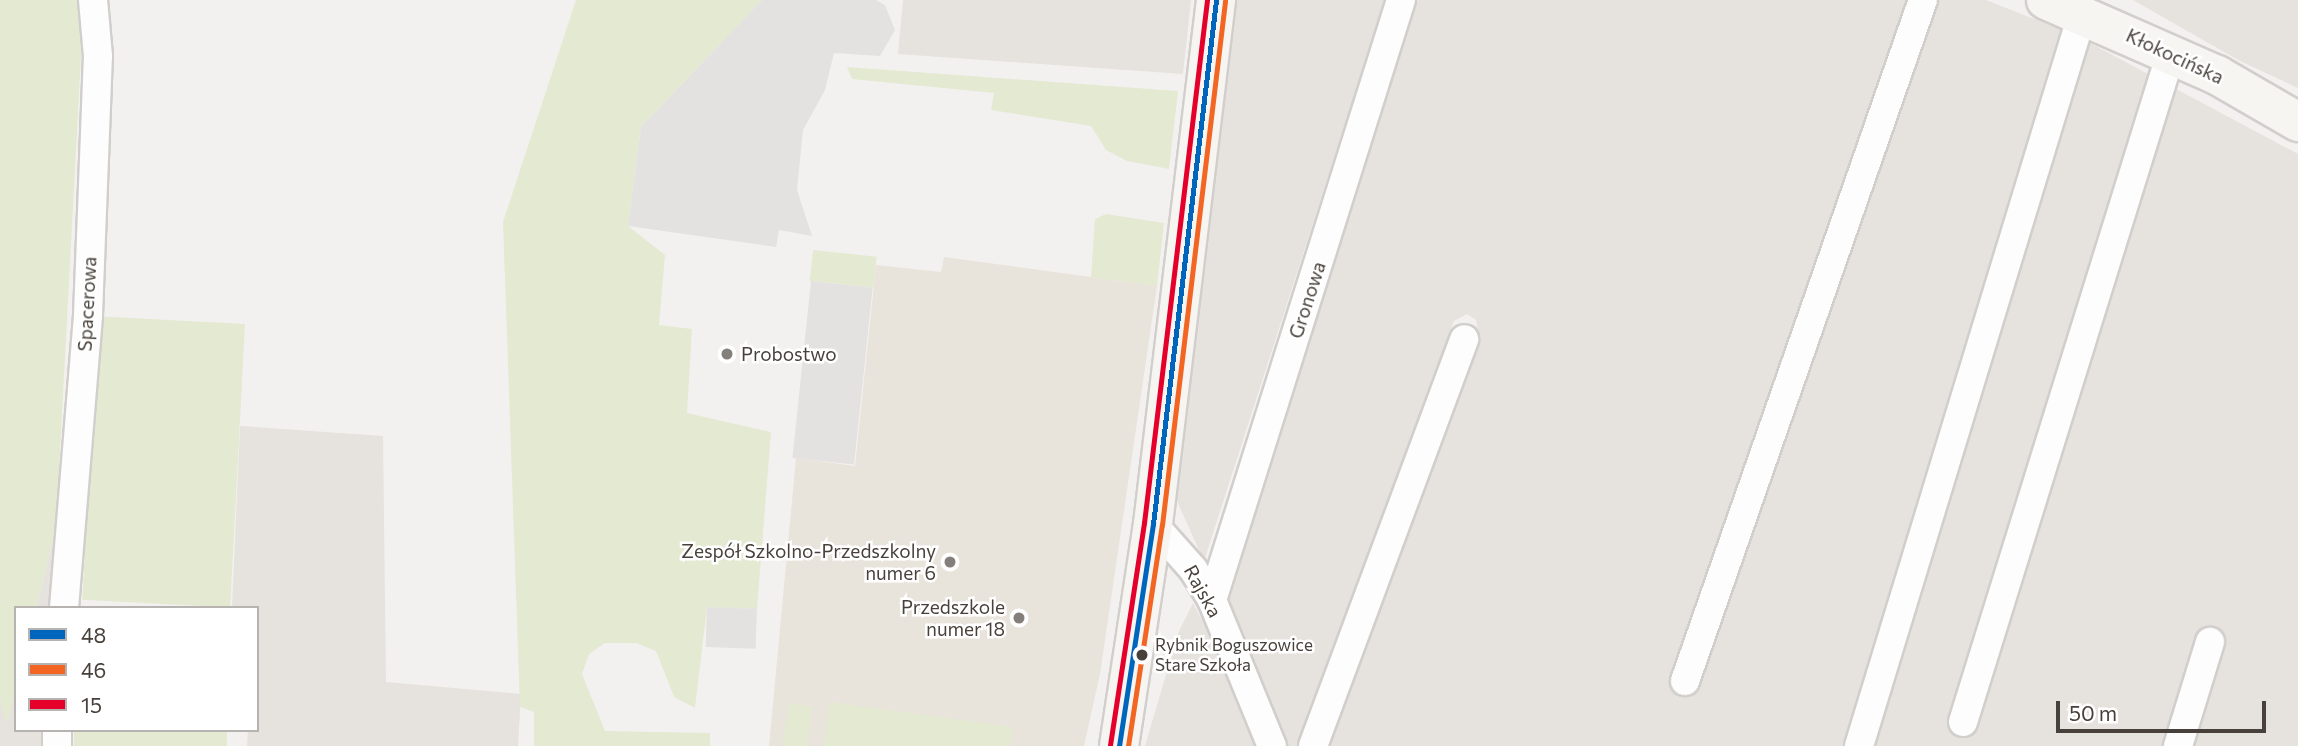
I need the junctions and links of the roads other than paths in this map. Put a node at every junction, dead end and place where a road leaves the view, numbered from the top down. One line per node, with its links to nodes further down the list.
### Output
1 (93, 0): 12 (street, Spacerowa)
2 (1216, 0): 10 (street)
3 (1401, 0): 11 (street, Gronowa)
4 (1923, 0): 14 (street)
5 (2046, 0): 6 (street, Kłokocińska)
6 (2079, 7): 7 (street, Kłokocińska); 19 (street)
7 (2171, 52): 8 (street, Kłokocińska); 15 (street)
8 (2298, 122)
9 (1464, 339): 18 (street)
10 (1153, 524): 11 (street, Rajska); 16 (street)
11 (1212, 600): 17 (street, Rajska)
12 (64, 606)
13 (2210, 642): 20 (street)
14 (1685, 681)
15 (1963, 722)
16 (1119, 746)
17 (1272, 746)
18 (1312, 746)
19 (1859, 746)
20 (2178, 746)

